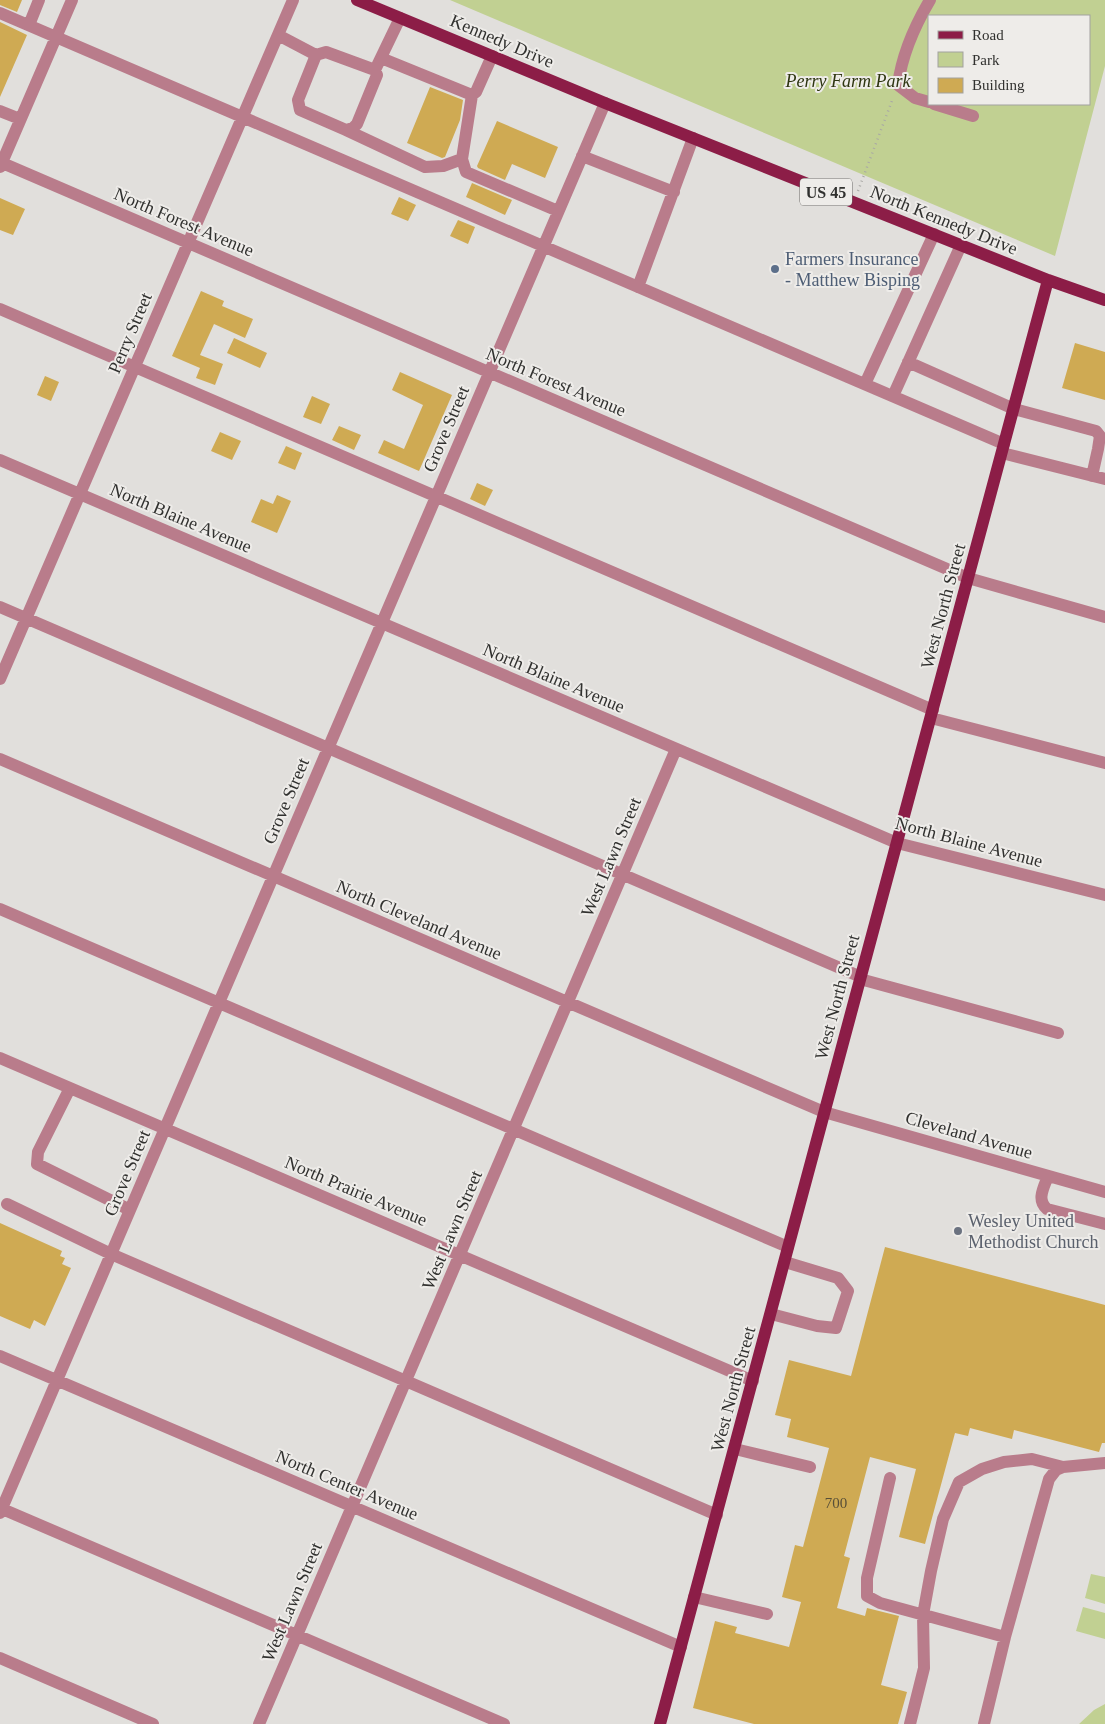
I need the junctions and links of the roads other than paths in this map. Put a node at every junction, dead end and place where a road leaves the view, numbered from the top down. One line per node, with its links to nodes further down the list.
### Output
1 (39, 0): 8 (street)
2 (72, 0): 10 (street)
3 (293, 0): 9 (street, Perry Street)
4 (357, 0): 7 (main road, Kennedy Drive / US 45)
5 (930, 0): 16 (street)
6 (0, 13): 8 (street)
7 (400, 18): 12 (main road, Kennedy Drive / US 45); 13 (street)
8 (29, 25): 10 (street)
9 (278, 35): 11 (street); 21 (street, Perry Street)
10 (56, 37): 21 (street); 22 (street)
11 (316, 55): 14 (street); 23 (street)
12 (492, 56): 15 (street); 17 (main road, Kennedy Drive / US 45)
13 (381, 58): 14 (street); 15 (street)
14 (375, 70): 23 (street)
15 (472, 95): 26 (street)
16 (928, 102)
17 (605, 103): 24 (main road, North Kennedy Drive / US 45); 25 (street, Grove Street)
18 (937, 105): 20 (street)
19 (1, 113): 22 (street)
20 (972, 116)
21 (242, 117): 31 (street, Perry Street); 33 (street)
22 (20, 119): 27 (street)
23 (346, 130): 26 (street)
24 (693, 138): 28 (street); 30 (main road, North Kennedy Drive / US 45)
25 (582, 156): 28 (street); 29 (street, Grove Street)
26 (462, 159): 29 (street)
27 (1, 164): 31 (street, North Forest Avenue)
28 (674, 192): 35 (street)
29 (558, 211): 33 (street, Grove Street)
30 (934, 234): 32 (main road, North Kennedy Drive / US 45); 41 (street)
31 (188, 243): 39 (street, Perry Street); 40 (street, North Forest Avenue)
32 (961, 245): 34 (main road, North Kennedy Drive / US 45); 38 (street)
33 (543, 246): 35 (street); 40 (street, Grove Street)
34 (1048, 280): 36 (main road, US 45); 43 (main road, West North Street)
35 (638, 287): 41 (street)
36 (1105, 300)
37 (0, 309): 39 (street)
38 (908, 362): 42 (street); 43 (street)
39 (135, 367): 48 (street, Perry Street); 49 (street)
40 (489, 372): 49 (street, Grove Street); 50 (street, North Forest Avenue)
41 (865, 384): 42 (street)
42 (893, 396): 44 (street)
43 (1014, 409): 44 (main road, West North Street); 46 (street)
44 (1003, 448): 46 (street); 50 (main road, West North Street)
45 (0, 460): 48 (street, North Blaine Avenue)
46 (1092, 476): 47 (street)
47 (1105, 479)
48 (80, 494): 53 (street, Perry Street); 54 (street, North Blaine Avenue)
49 (436, 496): 54 (street, Grove Street); 56 (street)
50 (968, 578): 52 (street, North Forest Avenue); 56 (main road, West North Street)
51 (0, 607): 53 (street)
52 (1105, 617)
53 (26, 618): 55 (street, Perry Street); 57 (street)
54 (382, 623): 57 (street, Grove Street); 58 (street, North Blaine Avenue)
55 (0, 679)
56 (932, 714): 60 (street); 61 (main road, West North Street)
57 (328, 748): 62 (street); 63 (street, Grove Street)
58 (676, 749): 61 (street, North Blaine Avenue); 62 (street, West Lawn Street)
59 (0, 759): 63 (street, North Cleveland Avenue)
60 (1105, 763)
61 (897, 844): 64 (street, North Blaine Avenue); 66 (main road, West North Street)
62 (623, 875): 66 (street); 68 (street, West Lawn Street)
63 (273, 876): 67 (street, Grove Street); 68 (street, North Cleveland Avenue)
64 (1105, 895)
65 (0, 909): 67 (street)
66 (861, 978): 69 (street); 72 (main road, West North Street)
67 (219, 1003): 73 (street, Grove Street); 74 (street)
68 (568, 1003): 72 (street, North Cleveland Avenue); 74 (street, West Lawn Street)
69 (1058, 1033)
70 (0, 1058): 71 (street, North Prairie Avenue)
71 (70, 1088): 73 (street, North Prairie Avenue); 78 (street)
72 (824, 1112): 75 (street, Cleveland Avenue); 80 (main road, West North Street)
73 (165, 1129): 78 (street, Grove Street); 82 (street, North Prairie Avenue)
74 (514, 1129): 80 (street); 82 (street, West Lawn Street)
75 (1048, 1176): 76 (street, Cleveland Avenue); 79 (street)
76 (1105, 1192)
77 (7, 1204): 81 (street)
78 (130, 1210): 81 (street, Grove Street)
79 (1105, 1224)
80 (788, 1247): 83 (main road, West North Street)
81 (111, 1254): 86 (street, Grove Street); 88 (street)
82 (460, 1255): 87 (street, North Prairie Avenue); 88 (street, West Lawn Street)
83 (785, 1262): 84 (main road, West North Street); 84 (street)
84 (771, 1314): 87 (main road, West North Street)
85 (0, 1356): 86 (street, North Center Avenue)
86 (57, 1380): 94 (street, North Center Avenue); 95 (street, Grove Street)
87 (753, 1380): 89 (main road, West North Street)
88 (406, 1381): 94 (street, West Lawn Street); 96 (street)
89 (735, 1449): 91 (street); 96 (main road, West North Street)
90 (1105, 1463): 92 (street)
91 (810, 1467)
92 (1062, 1467): 99 (street); 101 (street)
93 (890, 1478): 99 (street)
94 (352, 1506): 100 (street, West Lawn Street); 102 (street, North Center Avenue)
95 (1, 1510): 100 (street)
96 (717, 1515): 97 (main road, West North Street)
97 (694, 1597): 98 (street); 102 (main road, West North Street)
98 (767, 1614)
99 (923, 1615): 101 (street); 108 (street)
100 (297, 1635): 105 (street, West Lawn Street); 106 (street)
101 (1005, 1638): 109 (street)
102 (681, 1647): 107 (main road, West North Street)
103 (0, 1658): 104 (street)
104 (153, 1724)
105 (259, 1724)
106 (504, 1724)
107 (660, 1724)
108 (910, 1724)
109 (984, 1724)

